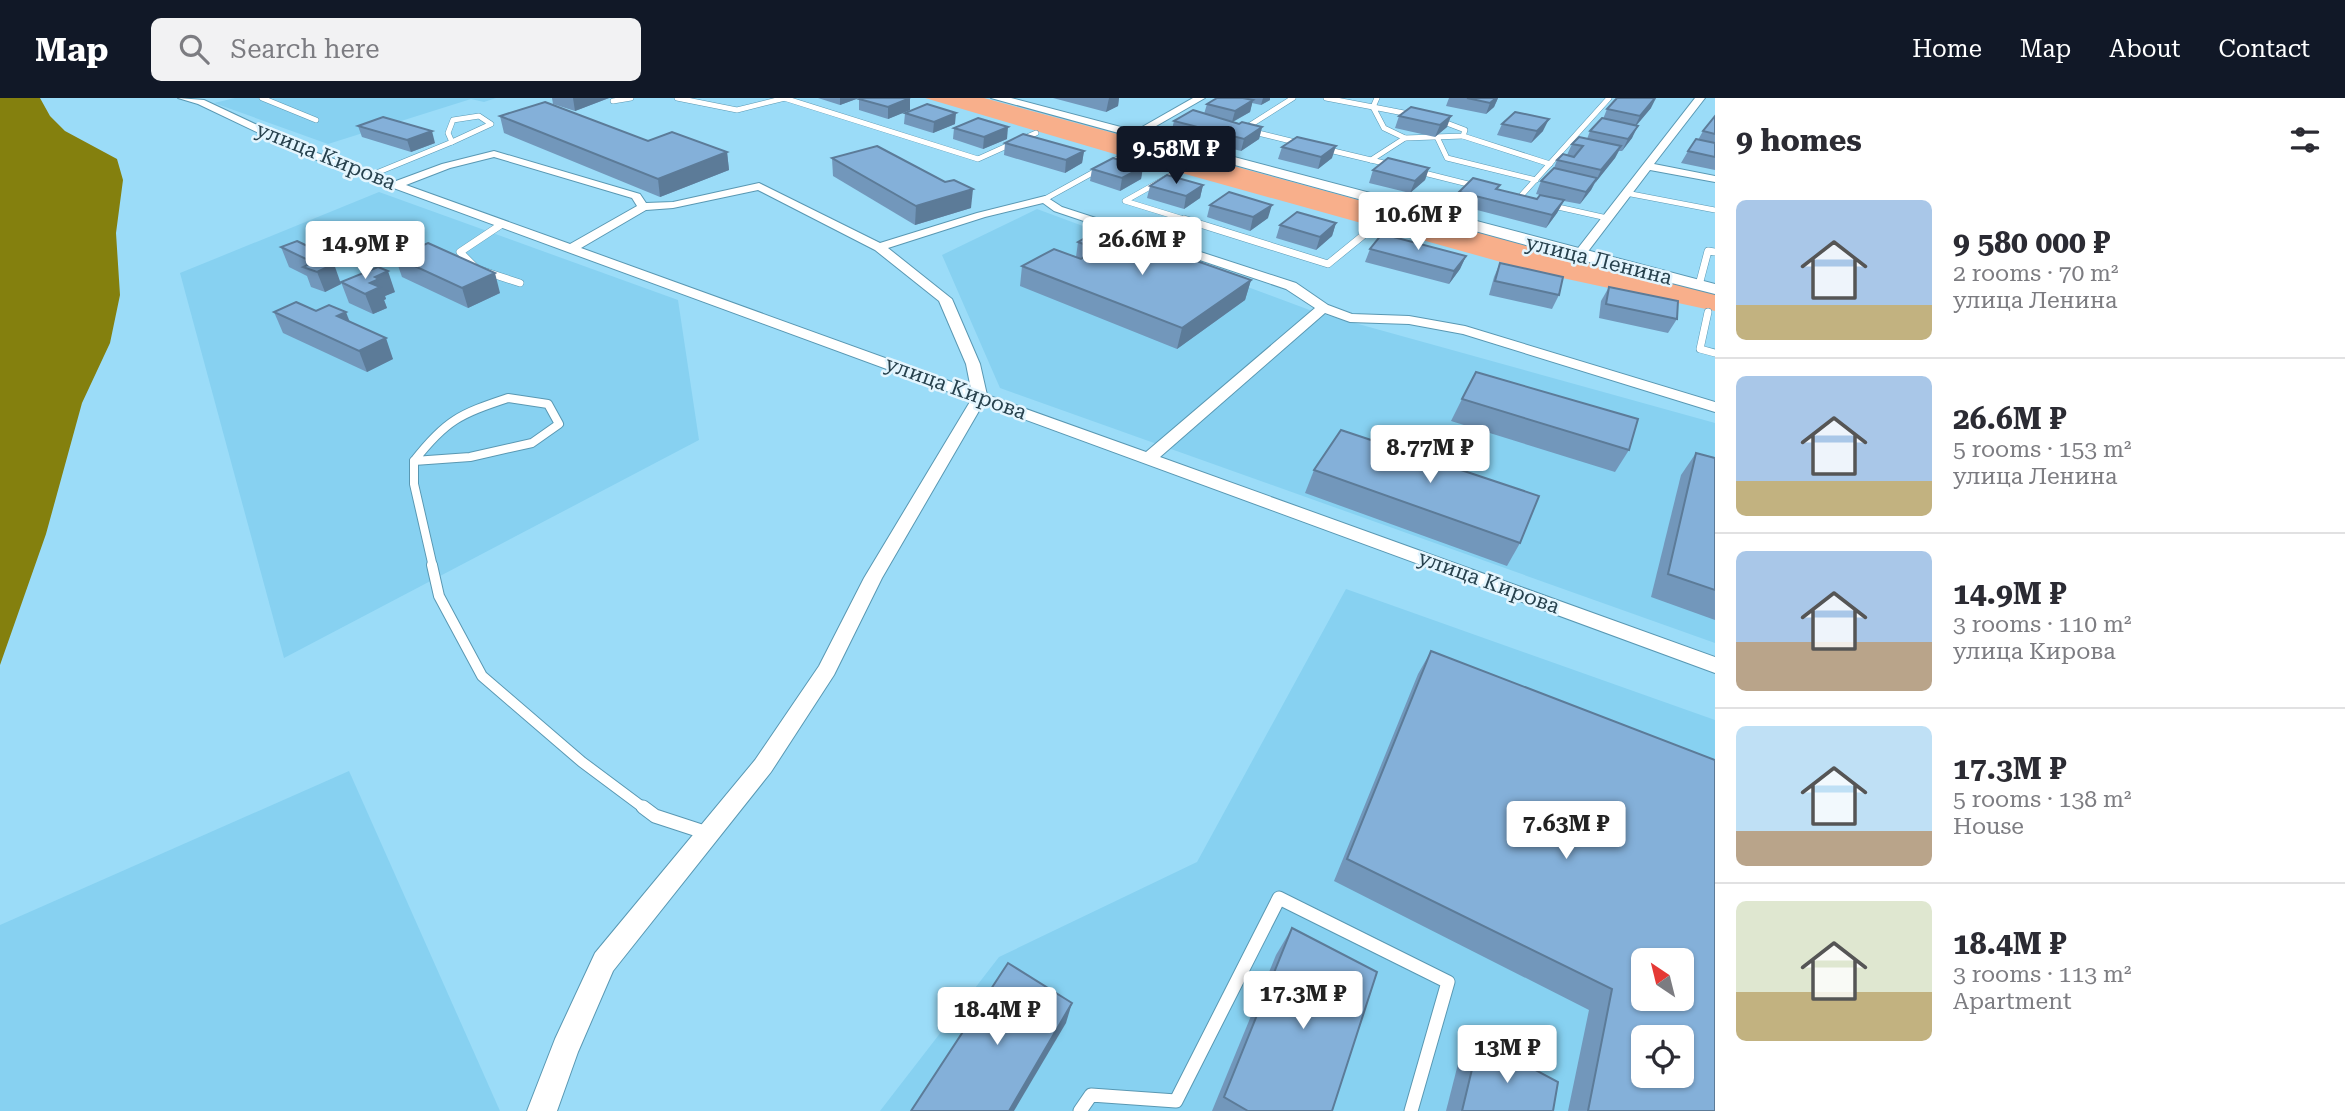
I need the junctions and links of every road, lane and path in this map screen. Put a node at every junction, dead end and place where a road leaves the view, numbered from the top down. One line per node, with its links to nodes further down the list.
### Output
1 (183, 98): 33 (street, улица Кирова)
2 (262, 98): 15 (lane)
3 (631, 98): 13 (lane)
4 (677, 98): 5 (lane)
5 (788, 98): 18 (lane)
6 (997, 98): 19 (street, улица Ленина)
7 (1200, 98): 19 (street)
8 (1293, 98): 17 (lane)
9 (1326, 98): 14 (lane)
10 (1377, 98): 14 (lane)
11 (1609, 98): 28 (lane)
12 (1700, 98): 29 (street)
13 (612, 100)
14 (1373, 107): 20 (lane); 21 (lane)
15 (316, 120)
16 (1231, 126): 17 (lane)
17 (1244, 129): 25 (lane)
18 (1036, 133)
19 (1133, 135): 23 (street, улица Ленина)
20 (1463, 136): 22 (lane); 28 (lane)
21 (1405, 138): 22 (lane); 27 (lane)
22 (1438, 139): 35 (lane)
23 (1152, 140): 41 (lane); 52 (street, улица Ленина)
24 (452, 142): 33 (lane)
25 (1307, 145)
26 (1320, 148): 27 (lane)
27 (1371, 160): 30 (lane)
28 (1550, 164): 35 (lane)
29 (1646, 166): 34 (street); 38 (street)
30 (1398, 167)
31 (1411, 170): 37 (lane)
32 (1175, 173): 48 (lane)
33 (369, 176): 36 (street, улица Кирова)
34 (1715, 179)
35 (1536, 180): 40 (lane)
36 (396, 185): 44 (street); 47 (street, улица Кирова)
37 (1486, 189)
38 (1626, 193): 45 (lane); 46 (street)
39 (1509, 195): 40 (lane)
40 (1521, 197): 42 (lane)
41 (1045, 199): 49 (street); 55 (street)
42 (1532, 200)
43 (1544, 203): 46 (lane)
44 (643, 207): 49 (street); 50 (street)
45 (1715, 210)
46 (1607, 218): 52 (street)
47 (502, 224): 50 (street, улица Кирова); 53 (lane)
48 (1371, 229)
49 (879, 247): 58 (street)
50 (570, 249): 58 (street, улица Кирова)
51 (1715, 252): 54 (lane)
52 (1579, 255): 54 (street, улица Ленина)
53 (520, 283)
54 (1707, 287)
55 (1323, 308): 59 (street); 60 (street)
56 (1708, 312): 57 (lane)
57 (1715, 353)
58 (980, 397): 60 (street, улица Кирова); 63 (street)
59 (1715, 407)
60 (1149, 458): 62 (street, улица Кирова)
61 (414, 461): 61 (lane); 63 (lane)
62 (1715, 665)
63 (710, 834): 64 (street)
64 (542, 1111)
65 (1080, 1111): 66 (lane)
66 (1411, 1111)

